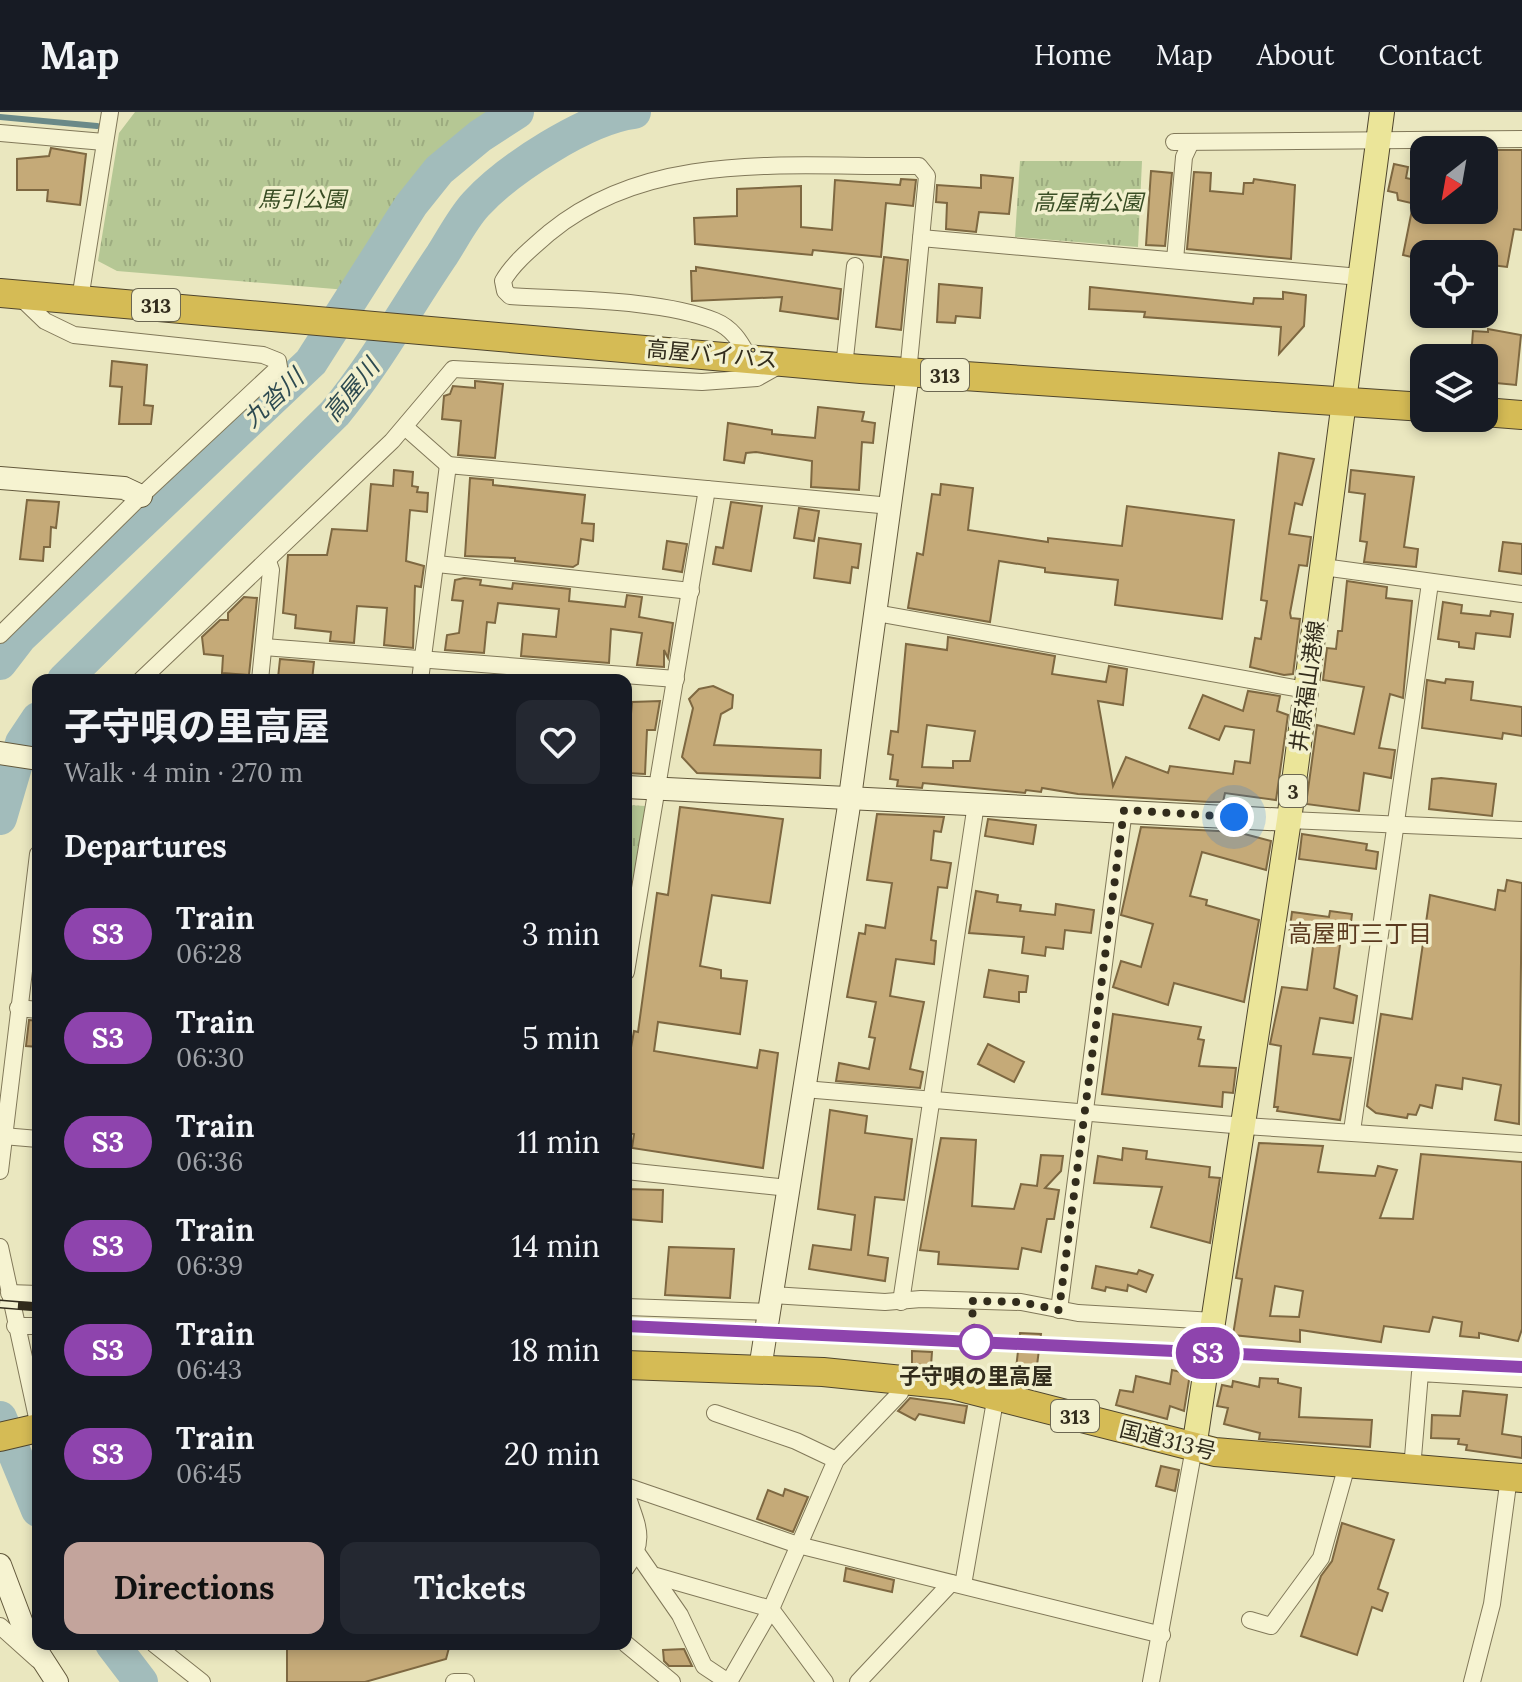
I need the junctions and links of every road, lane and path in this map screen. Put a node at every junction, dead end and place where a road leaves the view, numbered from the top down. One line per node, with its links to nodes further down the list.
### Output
1 (110, 112): 5 (street)
2 (1380, 128): 4 (street); 7 (street); 9 (main road, 井原福山港線 / 3)
3 (0, 133): 5 (street)
4 (1522, 139)
5 (104, 142): 11 (street)
6 (921, 238): 7 (street); 12 (street); 15 (street)
7 (1175, 260): 9 (street)
8 (855, 266): 14 (street)
9 (1360, 277): 16 (main road, 井原福山港線 / 3)
10 (9, 293): 11 (highway, 高屋バイパス / 313); 24 (street)
11 (80, 299): 12 (highway, 高屋バイパス / 313)
12 (748, 356): 13 (highway, 高屋バイパス / 313)
13 (787, 361): 14 (highway, 高屋バイパス / 313); 20 (street)
14 (844, 367): 15 (highway, 高屋バイパス / 313)
15 (908, 373): 16 (highway, 高屋バイパス / 313); 25 (street)
16 (1342, 400): 17 (highway, 高屋バイパス / 313); 28 (main road, 井原福山港線 / 3)
17 (1410, 406)
18 (1498, 413): 19 (highway)
19 (1522, 415)
20 (405, 427): 21 (street); 26 (street)
21 (448, 465): 23 (street); 27 (street)
22 (0, 478): 24 (street)
23 (707, 489): 25 (street); 30 (street)
24 (141, 496): 33 (street)
25 (891, 506): 32 (street)
26 (268, 561): 34 (street); 36 (street)
27 (437, 564): 30 (street); 35 (street)
28 (1323, 567): 29 (street); 42 (main road, 井原福山港線 / 3)
29 (1430, 583): 31 (street); 51 (street)
30 (691, 591): 41 (street)
31 (1522, 594)
32 (876, 613): 42 (street); 47 (street)
33 (0, 635)
34 (264, 647): 35 (street); 37 (street)
35 (423, 658): 38 (street); 39 (street)
36 (147, 674)
37 (261, 674)
38 (421, 674)
39 (616, 674)
40 (632, 675): 41 (street)
41 (676, 679): 46 (street)
42 (1306, 690): 50 (main road, 井原福山港線 / 3)
43 (0, 753): 44 (street)
44 (32, 758)
45 (632, 787): 46 (street)
46 (658, 789): 47 (street); 54 (street)
47 (849, 796): 48 (street); 57 (street)
48 (976, 804): 49 (street); 58 (street)
49 (1124, 810): 50 (street); 59 (street)
50 (1289, 820): 51 (street); 60 (main road, 井原福山港線 / 3)
51 (1395, 824): 52 (street); 61 (street)
52 (1522, 830)
53 (32, 908): 55 (street)
54 (632, 922)
55 (18, 1008): 56 (street); 62 (street)
56 (32, 1009)
57 (804, 1089): 58 (street); 67 (street)
58 (930, 1101): 59 (street); 71 (street)
59 (1085, 1113): 60 (street); 74 (street)
60 (1245, 1126): 61 (street); 75 (main road, 井原福山港線 / 3)
61 (1352, 1131): 64 (street)
62 (3, 1136): 63 (street); 65 (street)
63 (32, 1138)
64 (1522, 1144)
65 (0, 1171)
66 (632, 1172): 67 (street)
67 (789, 1188): 72 (street)
68 (0, 1247): 69 (street)
69 (9, 1293): 70 (street); 76 (street)
70 (32, 1294)
71 (901, 1302): 72 (street); 74 (street)
72 (771, 1304): 73 (street); 79 (street)
73 (632, 1307)
74 (1059, 1310): 75 (street)
75 (1214, 1321): 87 (main road, 井原福山港線 / 3)
76 (15, 1326): 77 (street); 83 (street)
77 (32, 1326)
78 (632, 1365): 79 (highway, 国道313号 / 313)
79 (760, 1369): 81 (highway, 国道313号 / 313)
80 (1522, 1379): 90 (street)
81 (906, 1380): 82 (highway, 国道313号 / 313); 88 (street)
82 (996, 1395): 87 (highway, 国道313号 / 313); 99 (street)
83 (32, 1403)
84 (715, 1413): 88 (street)
85 (32, 1427): 86 (highway)
86 (0, 1437)
87 (1194, 1448): 89 (highway, 国道313号 / 313); 103 (street)
88 (836, 1460): 94 (street)
89 (1347, 1465): 90 (highway, 国道313号 / 313); 101 (street)
90 (1412, 1469): 91 (highway, 国道313号 / 313)
91 (1516, 1478): 118 (street)
92 (632, 1488): 94 (street)
93 (632, 1512): 95 (street)
94 (798, 1545): 99 (street); 100 (street)
95 (637, 1553): 96 (street); 98 (street)
96 (632, 1560)
97 (0, 1565): 104 (street)
98 (656, 1576): 100 (street); 114 (street)
99 (957, 1584): 103 (street); 116 (street)
100 (771, 1609): 114 (street); 115 (street)
101 (1250, 1620)
102 (0, 1626): 108 (street)
103 (1162, 1635): 117 (street)
104 (32, 1642)
105 (632, 1649): 113 (street)
106 (36, 1650): 108 (street)
107 (162, 1650): 110 (street)
108 (43, 1664): 109 (street)
109 (57, 1682)
110 (202, 1682)
111 (454, 1682): 112 (street)
112 (466, 1682)
113 (672, 1682)
114 (728, 1682)
115 (825, 1682)
116 (858, 1682)
117 (1151, 1682)
118 (1472, 1682)

